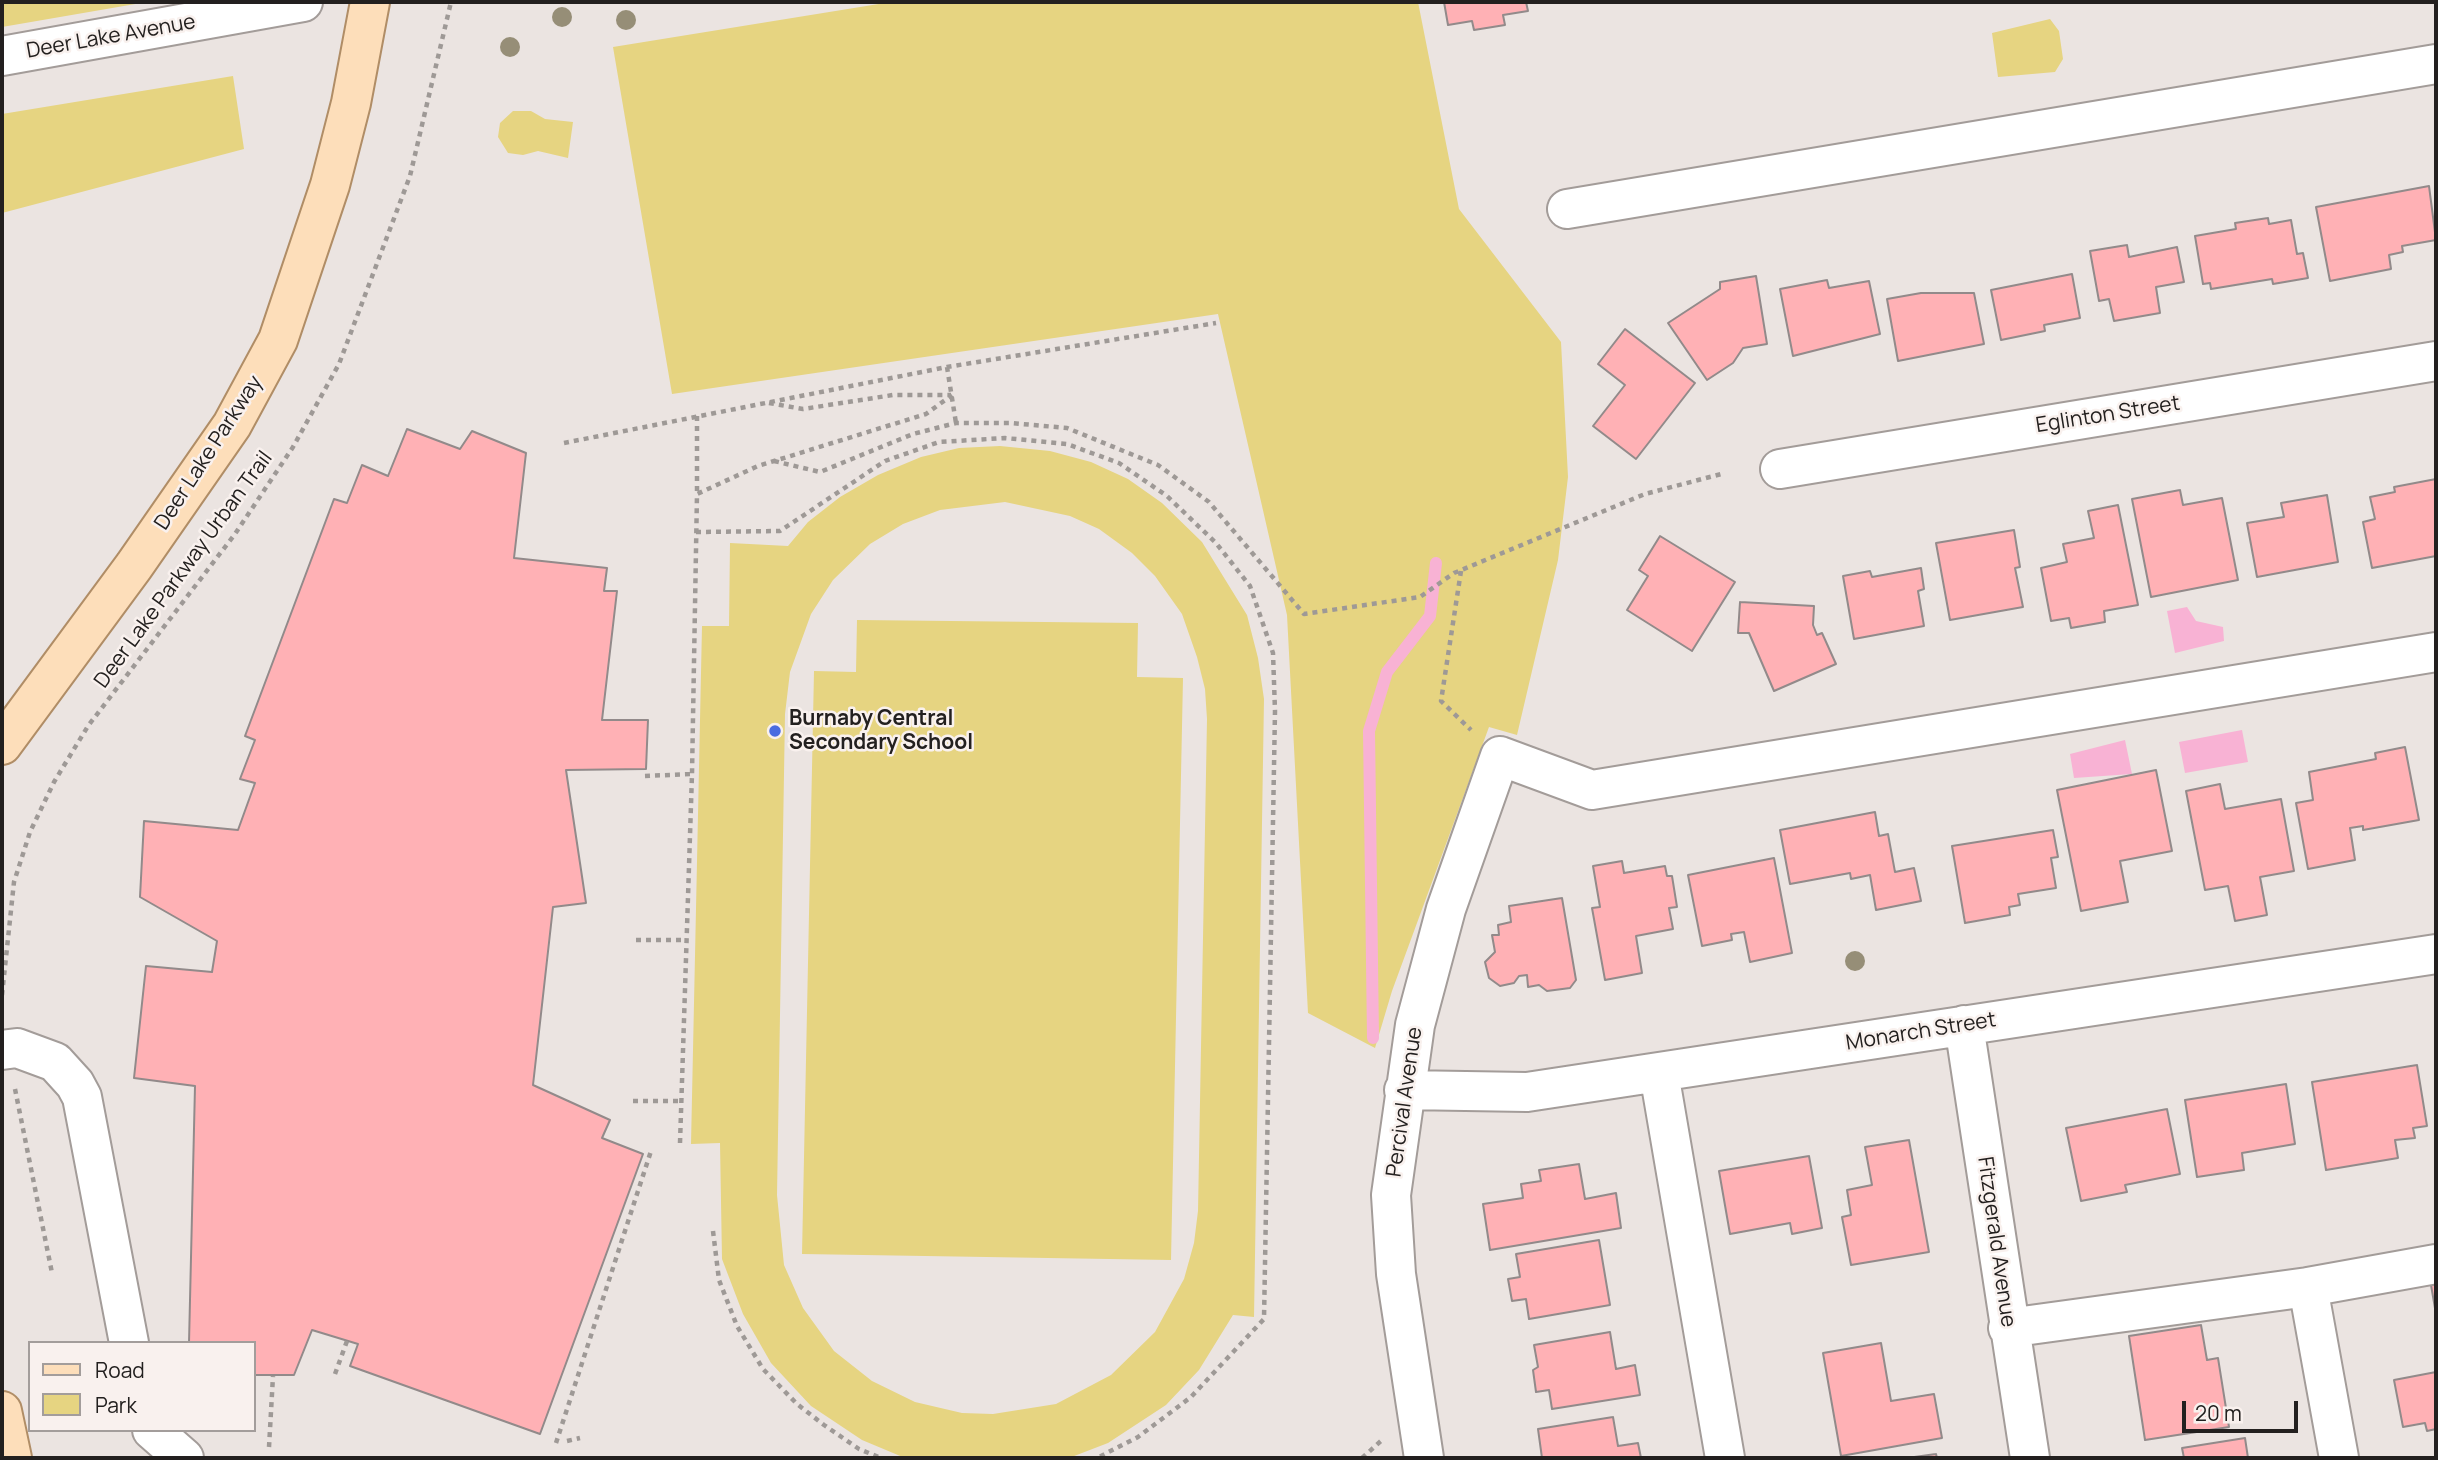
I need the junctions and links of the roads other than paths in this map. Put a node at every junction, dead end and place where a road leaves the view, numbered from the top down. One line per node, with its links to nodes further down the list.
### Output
1 (303, 2): 3 (street, Deer Lake Avenue)
2 (370, 2): 9 (main road, Deer Lake Parkway)
3 (2, 56)
4 (2436, 64): 5 (street)
5 (1567, 209)
6 (2436, 361): 7 (street, Eglinton Street)
7 (1780, 470)
8 (2436, 652): 14 (street, Percival Avenue)
9 (2, 745)
10 (2436, 954): 11 (street, Monarch Street)
11 (1964, 1025): 13 (street, Monarch Street); 17 (street, Fitzgerald Avenue)
12 (7, 1063): 18 (street)
13 (1659, 1073): 14 (street, Monarch Street); 26 (street)
14 (1404, 1090): 25 (street, Percival Avenue)
15 (2436, 1264): 16 (street)
16 (2308, 1287): 17 (street); 28 (street)
17 (2008, 1328): 27 (street, Fitzgerald Avenue)
18 (130, 1341)
19 (2, 1411): 22 (main road)
20 (146, 1432): 23 (street)
21 (154, 1432): 24 (street)
22 (12, 1458)
23 (151, 1458)
24 (184, 1458)
25 (1424, 1458)
26 (1725, 1458)
27 (2030, 1458)
28 (2339, 1458)

